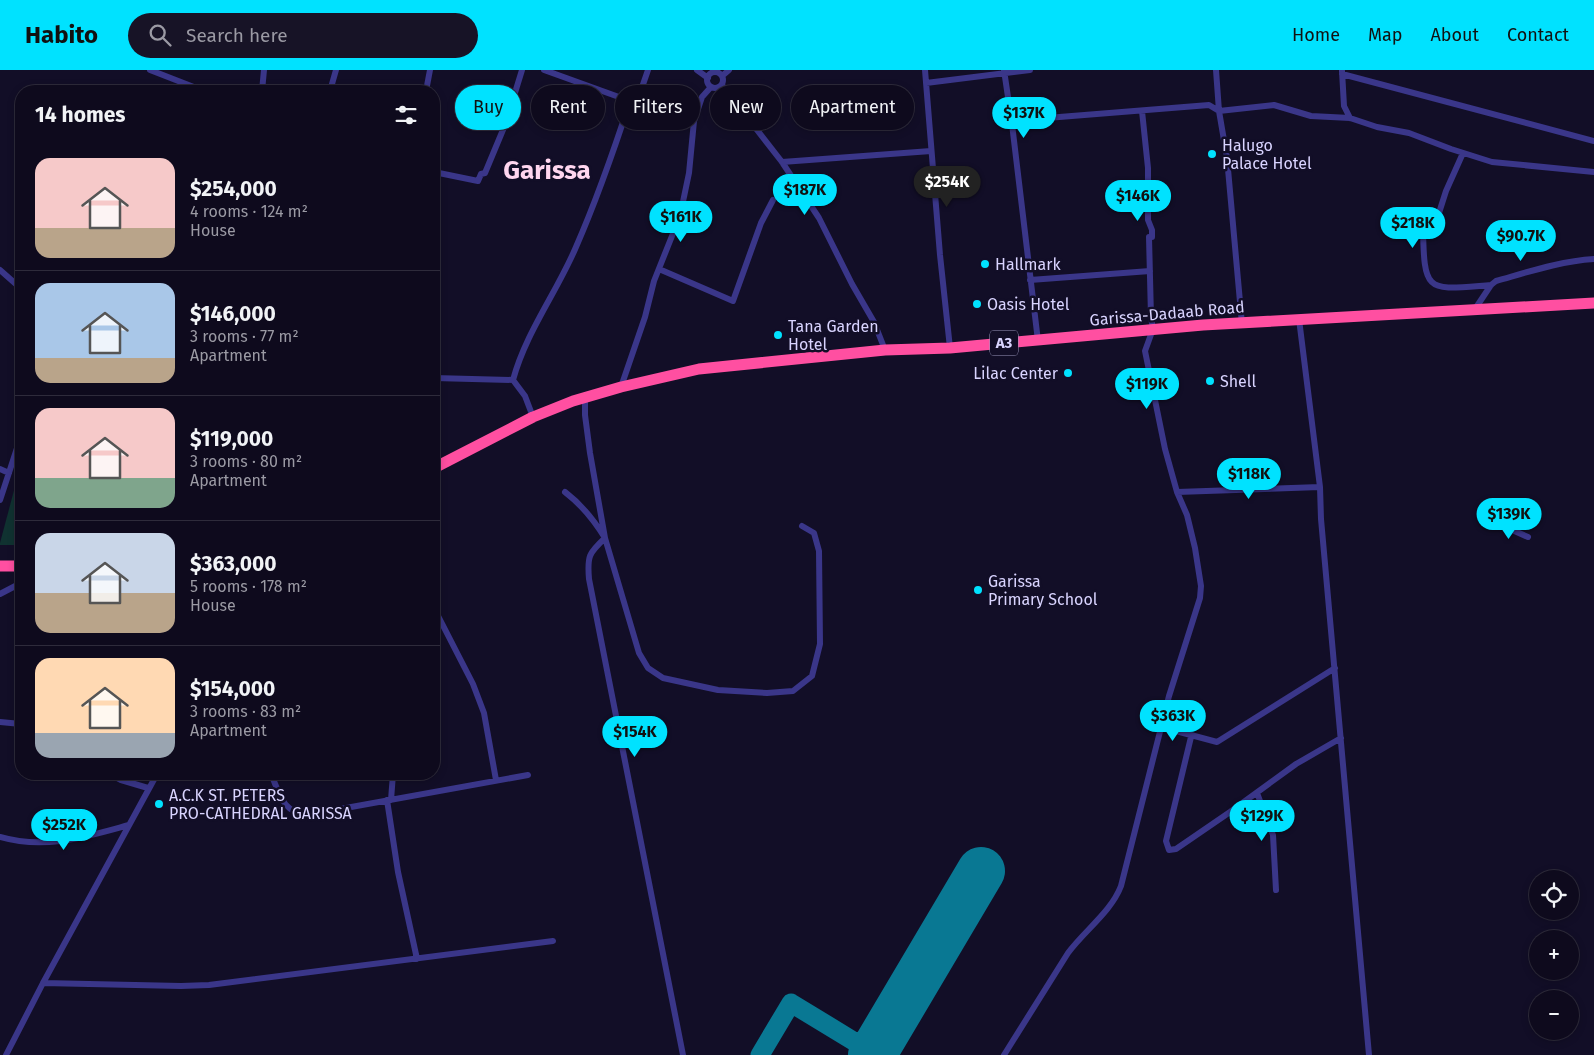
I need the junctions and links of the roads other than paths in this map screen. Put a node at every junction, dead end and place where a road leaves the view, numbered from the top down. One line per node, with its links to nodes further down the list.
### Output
1 (150, 70): 19 (street)
2 (264, 70): 20 (street)
3 (336, 70): 21 (street)
4 (430, 70): 22 (street)
5 (522, 70): 39 (street)
6 (544, 70): 27 (street)
7 (648, 70): 23 (street)
8 (697, 70): 17 (street)
9 (729, 70): 16 (street)
10 (925, 70): 18 (street)
11 (1030, 70): 14 (street)
12 (1216, 70): 29 (street)
13 (712, 71): 16 (street); 17 (street)
14 (1004, 71): 18 (street); 31 (street)
15 (1342, 72): 30 (street); 34 (street)
16 (722, 76): 25 (street)
17 (708, 78): 24 (street)
18 (926, 83): 35 (street)
19 (189, 85)
20 (263, 85)
21 (332, 85)
22 (427, 85)
23 (643, 85)
24 (710, 85)
25 (722, 85)
26 (710, 88): 42 (street)
27 (615, 96)
28 (1142, 111): 29 (street); 31 (street); 44 (street)
29 (1219, 111): 30 (street); 51 (street)
30 (1350, 118): 36 (street)
31 (1012, 124): 45 (street)
32 (620, 130): 57 (street)
33 (757, 130): 37 (street)
34 (1594, 141)
35 (931, 151): 37 (street); 54 (street)
36 (1463, 153): 38 (street); 47 (street)
37 (782, 162): 55 (street)
38 (1594, 172)
39 (440, 173)
40 (773, 200): 42 (street)
41 (1594, 259): 47 (street)
42 (659, 269): 58 (street)
43 (0, 270): 46 (street)
44 (1150, 271): 45 (street); 52 (street)
45 (1030, 280): 53 (street)
46 (15, 282)
47 (1491, 284): 49 (street)
48 (1594, 303): 49 (highway, Garissa-Dadaab Road / A3)
49 (1474, 310): 50 (highway, Garissa-Dadaab Road / A3)
50 (1299, 319): 51 (highway, Garissa-Dadaab Road / A3); 65 (street)
51 (1242, 324): 52 (highway, Garissa-Dadaab Road / A3)
52 (1153, 329): 53 (highway, Garissa-Dadaab Road / A3); 67 (street)
53 (1038, 341): 54 (highway, Garissa-Dadaab Road / A3)
54 (950, 348): 55 (highway, Garissa-Dadaab Road / A3)
55 (885, 350): 58 (highway, Garissa-Dadaab Road / A3)
56 (440, 378): 57 (street)
57 (513, 380): 60 (street)
58 (621, 387): 59 (highway, Garissa-Dadaab Road / A3)
59 (585, 398): 60 (highway, Garissa-Dadaab Road / A3); 72 (street)
60 (533, 417): 62 (highway, Garissa-Dadaab Road / A3)
61 (15, 454): 64 (street)
62 (440, 465)
63 (0, 469): 64 (street)
64 (9, 473): 68 (street)
65 (1320, 487): 67 (street); 78 (street)
66 (565, 492): 72 (street)
67 (1177, 492): 81 (street)
68 (0, 500)
69 (1499, 524): 71 (street)
70 (802, 526): 72 (street)
71 (1528, 537)
72 (605, 538): 100 (street)
73 (0, 566): 74 (highway)
74 (15, 566)
75 (15, 587): 76 (street)
76 (0, 594)
77 (440, 620): 89 (street)
78 (1335, 668): 82 (street); 83 (street)
79 (0, 722): 80 (street)
80 (15, 723)
81 (1161, 727): 82 (street); 101 (street)
82 (1191, 736): 91 (street)
83 (1341, 738): 91 (street); 102 (street)
84 (528, 775): 89 (street)
85 (121, 780): 90 (street)
86 (153, 780): 90 (street)
87 (274, 780): 92 (street)
88 (393, 780): 92 (street)
89 (496, 780): 92 (street)
90 (148, 788): 93 (street)
91 (1257, 793): 95 (street)
92 (389, 800): 97 (street)
93 (129, 825): 94 (street); 98 (street)
94 (0, 838)
95 (1276, 890)
96 (553, 940): 97 (street)
97 (417, 959): 98 (street)
98 (43, 983): 99 (street)
99 (8, 1055)
100 (684, 1055)
101 (1004, 1055)
102 (1368, 1055)

